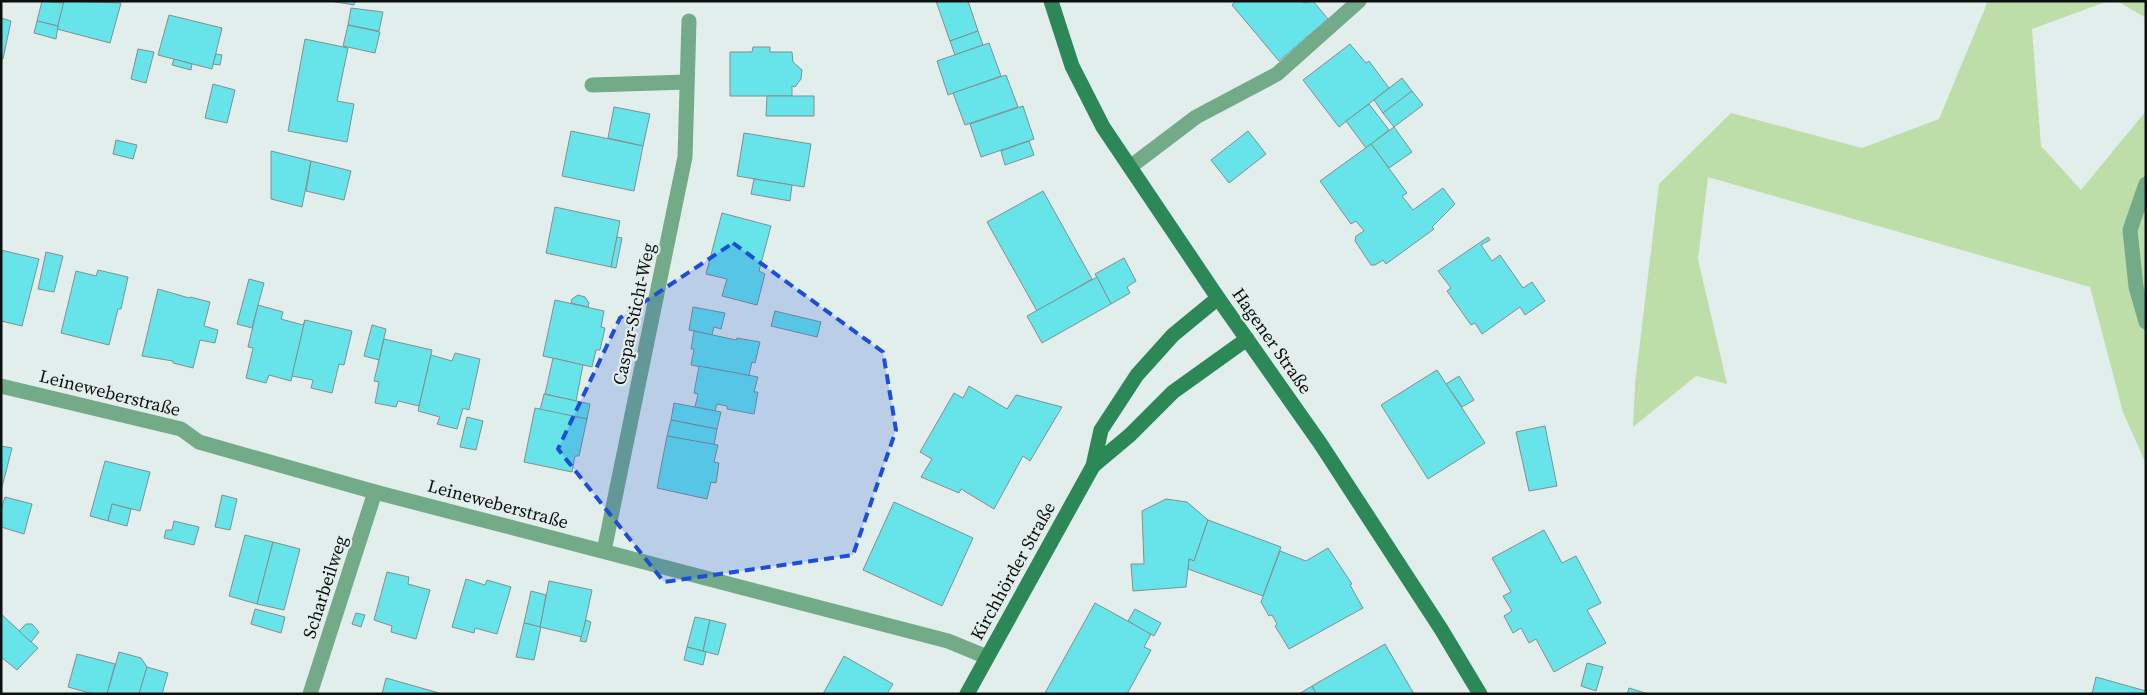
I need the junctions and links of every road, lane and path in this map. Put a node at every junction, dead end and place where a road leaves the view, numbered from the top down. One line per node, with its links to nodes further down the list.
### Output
1 (1052, 1): 6 (main road, Hagener Straße)
2 (1359, 1): 6 (street)
3 (689, 21): 4 (street, Caspar-Sticht-Weg)
4 (687, 82): 5 (street); 14 (street, Caspar-Sticht-Weg)
5 (592, 85)
6 (1130, 166): 8 (main road, Hagener Straße)
7 (2146, 184): 9 (street)
8 (1218, 298): 10 (main road, Hagener Straße); 12 (main road, Kirchhörder Straße)
9 (2146, 322)
10 (1247, 339): 12 (main road, Kirchhörder Straße); 18 (main road, Hagener Straße)
11 (1, 386): 13 (street, Leineweberstraße)
12 (1093, 466): 15 (main road, Kirchhörder Straße)
13 (375, 492): 14 (street, Leineweberstraße); 16 (street, Scharbeilweg)
14 (604, 551): 15 (street, Leineweberstraße)
15 (987, 658): 17 (main road, Kirchhörder Straße)
16 (310, 694)
17 (967, 694)
18 (1480, 694)

